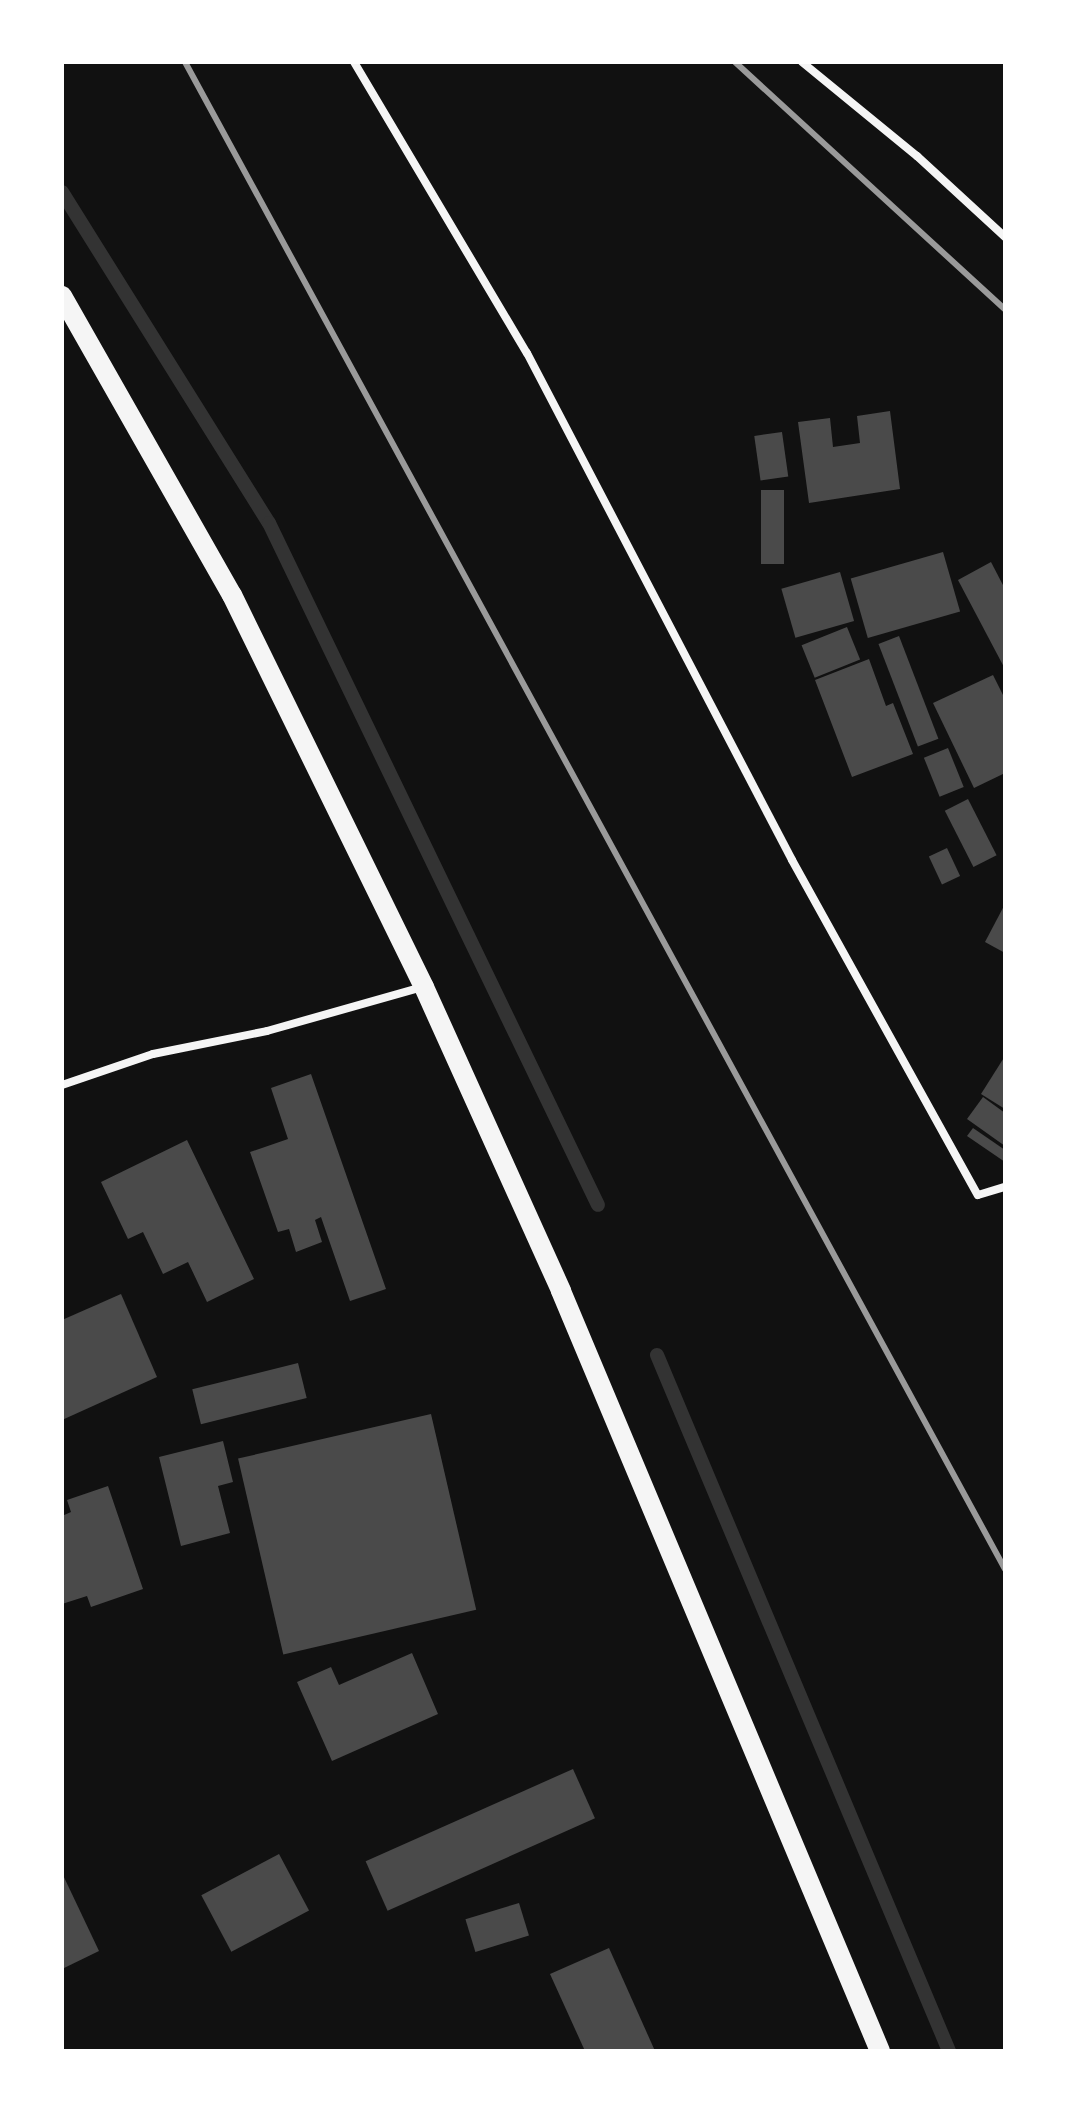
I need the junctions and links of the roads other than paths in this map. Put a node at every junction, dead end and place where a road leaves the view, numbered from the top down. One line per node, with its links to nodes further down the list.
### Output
1 (354, 62): 7 (street)
2 (802, 62): 3 (street)
3 (1005, 237)
4 (62, 296): 5 (main road)
5 (424, 987): 6 (street); 8 (main road)
6 (62, 1085)
7 (1005, 1187)
8 (880, 2051)

